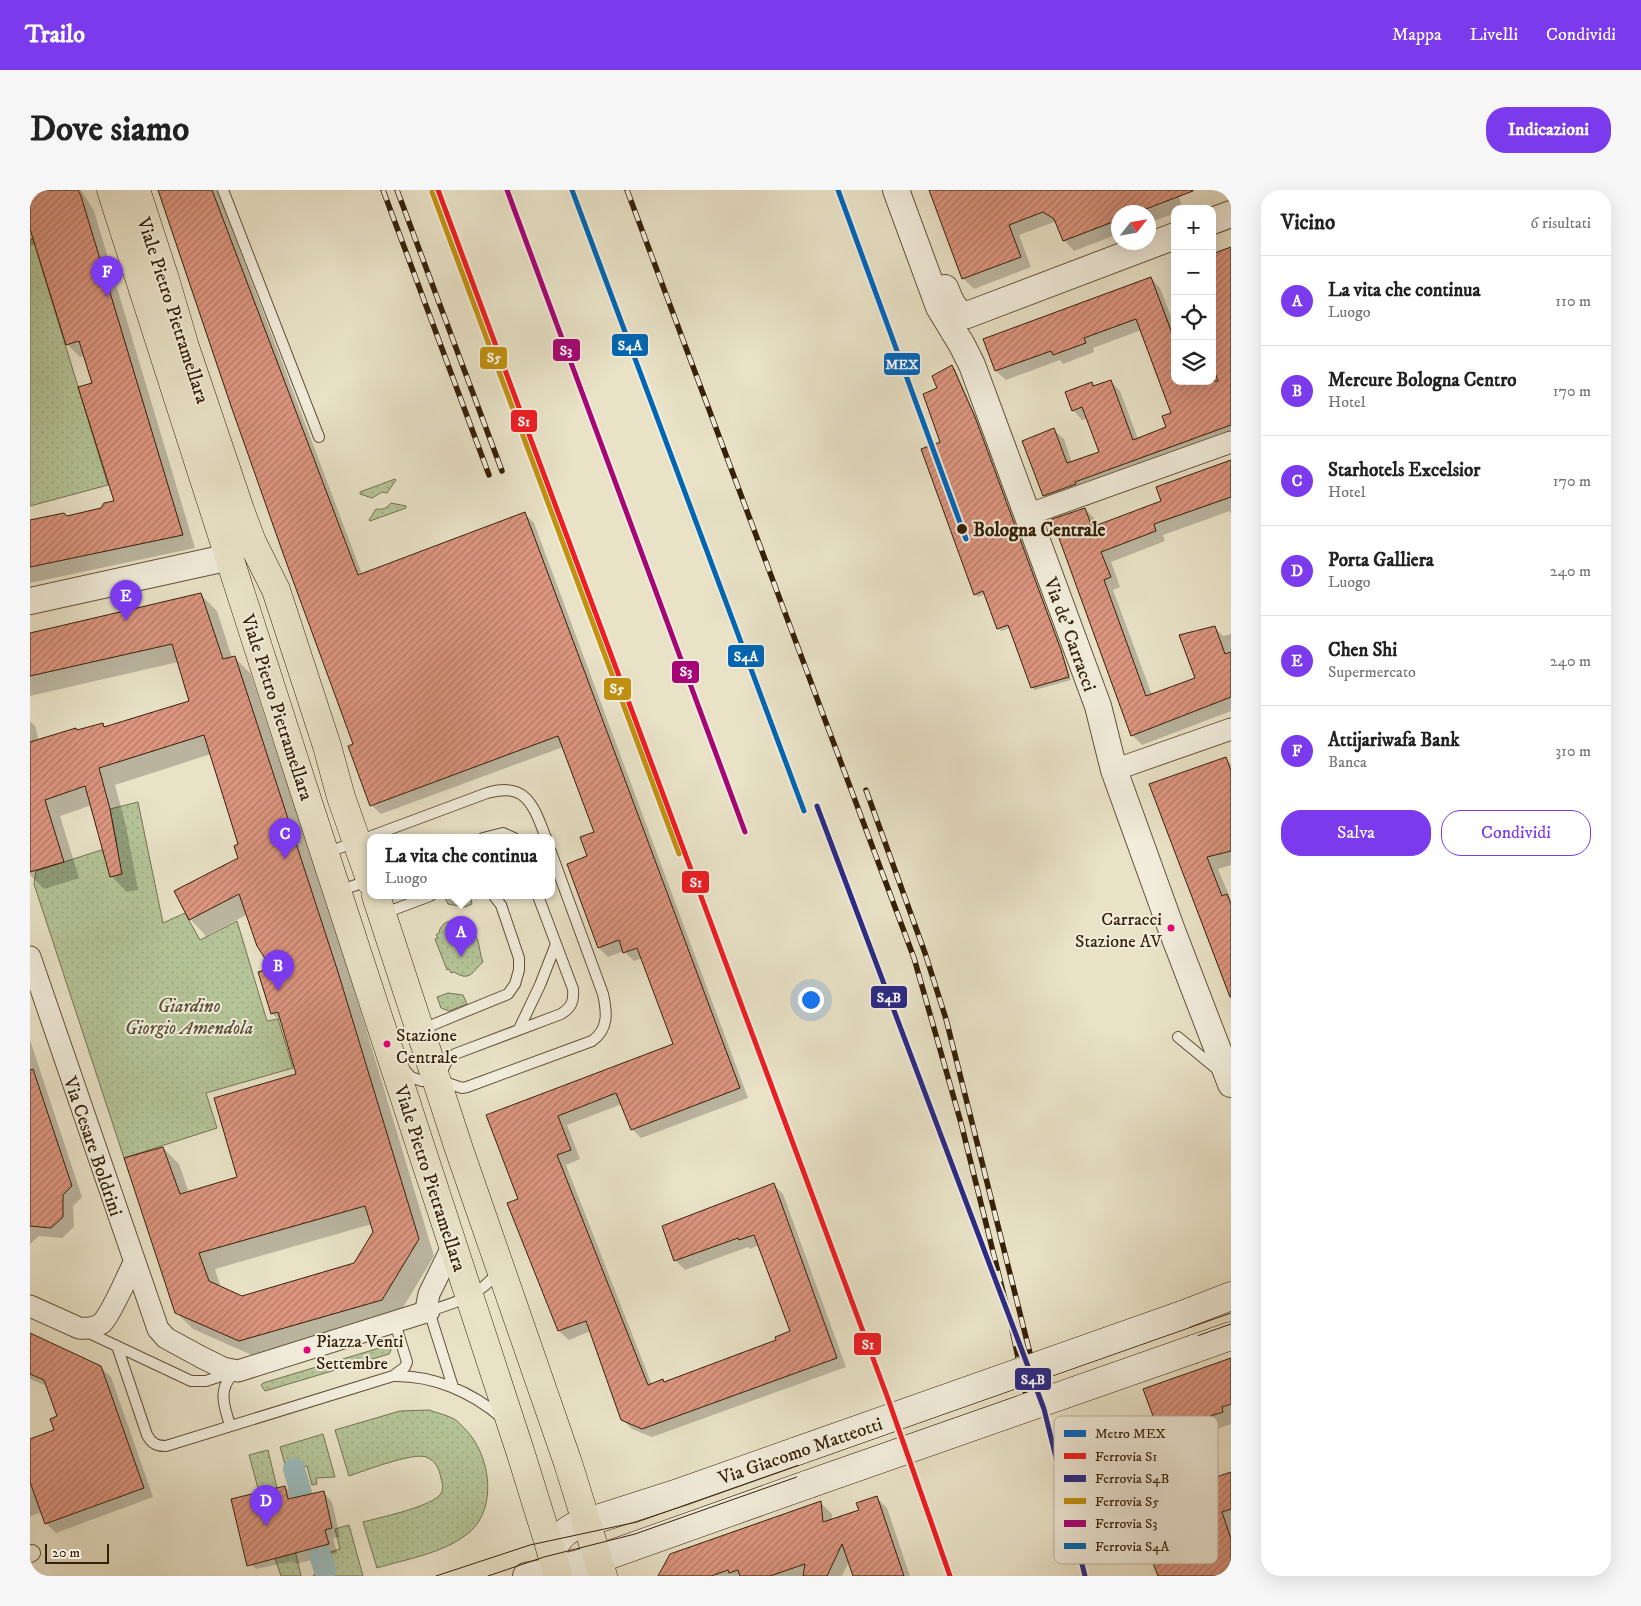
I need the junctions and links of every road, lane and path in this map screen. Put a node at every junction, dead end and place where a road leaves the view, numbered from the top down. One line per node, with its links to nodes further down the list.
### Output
1 (111, 190): 12 (main road, Viale Pietro Pietramellara)
2 (136, 190): 16 (main road, Viale Pietro Pietramellara)
3 (223, 190): 9 (lane)
4 (896, 190): 11 (street, Via de' Carracci)
5 (908, 190): 8 (street)
6 (1231, 214): 7 (street)
7 (1216, 220)
8 (1171, 238)
9 (319, 437)
10 (1231, 442): 11 (street)
11 (1027, 515): 15 (street, Via de' Carracci)
12 (230, 557): 13 (street); 16 (main road, Viale Pietro Pietramellara); 21 (main road, Viale Pietro Pietramellara)
13 (30, 602)
14 (1231, 729): 15 (street)
15 (1114, 770): 36 (street, Via de' Carracci)
16 (341, 797): 20 (main road, Viale Pietro Pietramellara)
17 (378, 834): 18 (lane)
18 (544, 834)
19 (367, 838): 20 (lane)
20 (357, 842): 21 (lane); 23 (main road, Viale Pietro Pietramellara)
21 (325, 853): 25 (main road, Viale Pietro Pietramellara)
22 (555, 863): 35 (lane)
23 (367, 870)
24 (367, 890): 25 (lane)
25 (338, 892): 34 (main road, Viale Pietro Pietramellara)
26 (377, 899): 32 (main road, Viale Pietro Pietramellara)
27 (496, 899): 32 (lane)
28 (539, 899): 29 (lane)
29 (556, 944): 31 (lane); 31 (lane)
30 (30, 957): 38 (street, Via Cesare Boldrini)
31 (519, 1029): 35 (lane)
32 (420, 1030): 35 (main road, Viale Pietro Pietramellara)
33 (1178, 1037): 36 (lane)
34 (387, 1044): 35 (lane); 37 (main road, Viale Pietro Pietramellara)
35 (436, 1079): 39 (main road, Viale Pietro Pietramellara)
36 (1230, 1082)
37 (453, 1245): 40 (main road, Viale Pietro Pietramellara); 43 (street)
38 (134, 1262): 45 (street); 48 (street, Via Cesare Boldrini)
39 (500, 1268): 40 (lane); 53 (main road, Viale Pietro Pietramellara)
40 (470, 1296): 43 (lane); 52 (main road, Viale Pietro Pietramellara)
41 (1231, 1296): 53 (main road, Via Giacomo Matteotti, bridge)
42 (30, 1306): 45 (street)
43 (429, 1311): 44 (street); 50 (lane)
44 (395, 1323): 48 (street); 49 (lane)
45 (79, 1328): 47 (lane)
46 (1231, 1336): 54 (main road, Via Giacomo Matteotti, bridge)
47 (117, 1346): 48 (lane); 51 (lane)
48 (238, 1371): 51 (lane)
49 (393, 1376): 50 (lane); 51 (lane)
50 (453, 1387): 52 (lane)
51 (230, 1425)
52 (513, 1430): 55 (main road, Viale Pietro Pietramellara)
53 (587, 1522): 54 (main road, Viale Pietro Pietramellara); 55 (main road, Via Giacomo Matteotti)
54 (600, 1567): 55 (main road, Via Giacomo Matteotti)
55 (554, 1569): 56 (street)
56 (526, 1576)

